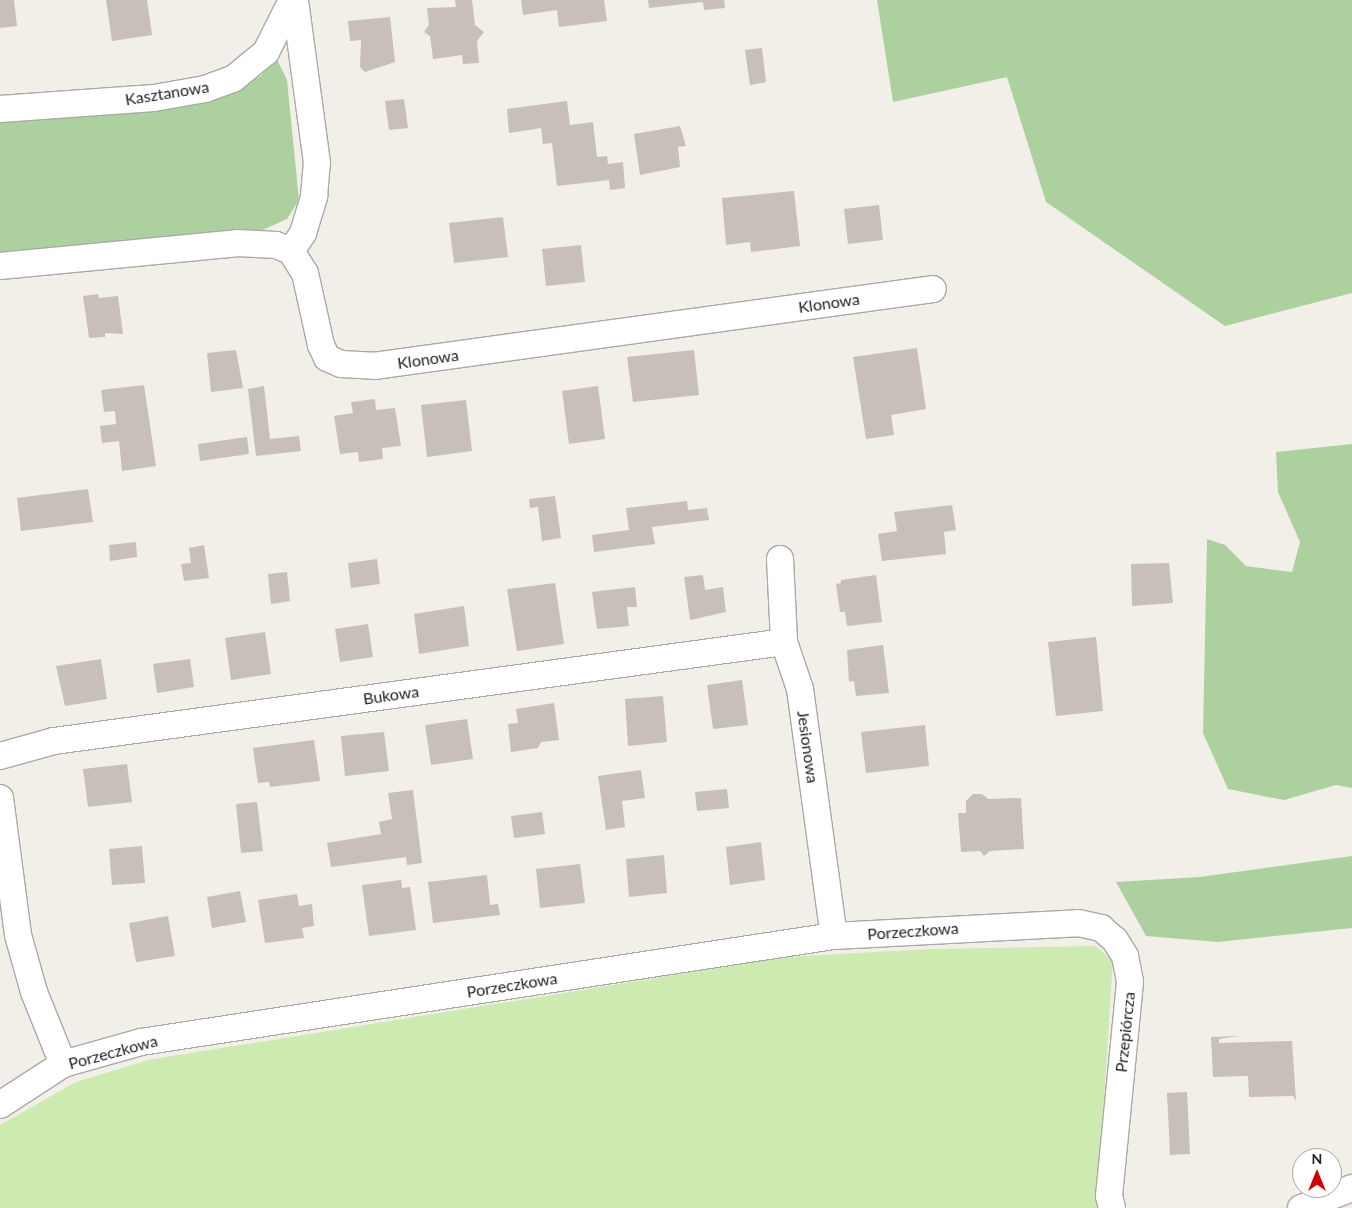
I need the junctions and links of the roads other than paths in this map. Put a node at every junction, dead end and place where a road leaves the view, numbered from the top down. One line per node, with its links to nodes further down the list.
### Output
1 (294, 0): 2 (street, Kasztanowa); 3 (street)
2 (0, 109)
3 (291, 251): 4 (street); 5 (street, Klonowa)
4 (0, 266)
5 (933, 289)
6 (780, 559): 7 (street, Jesionowa)
7 (784, 642): 8 (street, Bukowa); 11 (street, Jesionowa)
8 (0, 756)
9 (0, 798): 12 (street)
10 (1039, 923): 11 (street, Porzeczkowa); 15 (street, Przepiórcza)
11 (834, 936): 12 (street, Porzeczkowa)
12 (63, 1064): 13 (street, Porzeczkowa)
13 (0, 1104)
14 (1352, 1188): 16 (street)
15 (1112, 1208)
16 (1301, 1208)

